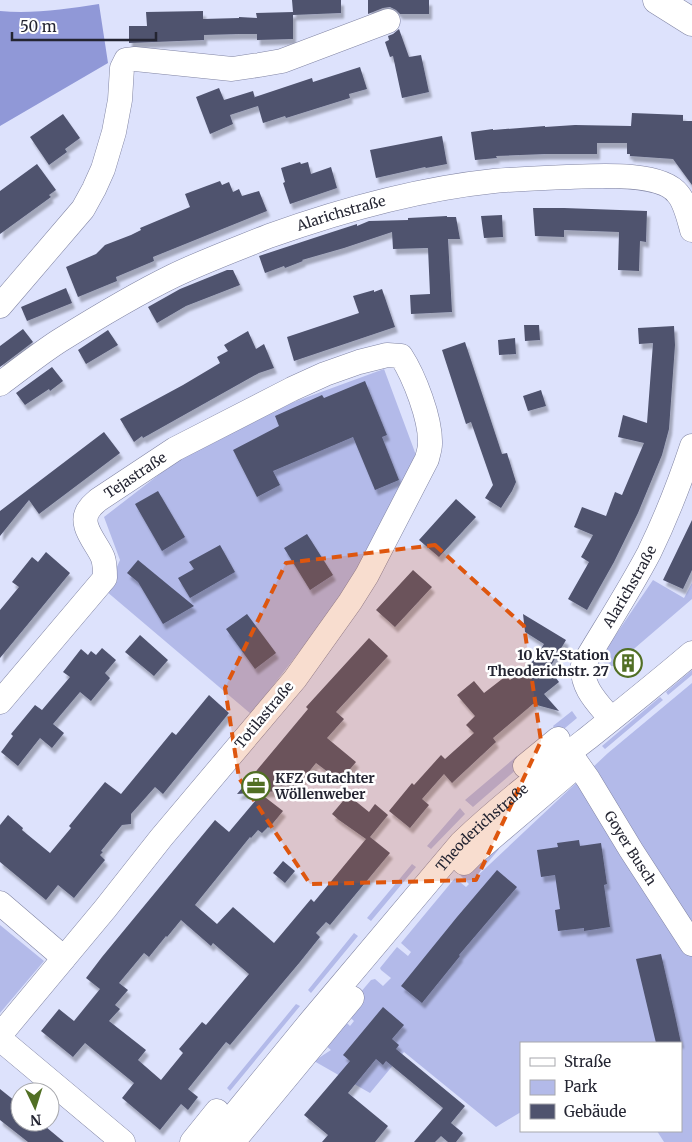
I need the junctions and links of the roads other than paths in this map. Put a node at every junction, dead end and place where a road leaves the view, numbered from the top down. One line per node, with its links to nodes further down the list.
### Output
1 (657, 0): 3 (main road)
2 (388, 21): 5 (street)
3 (692, 22)
4 (692, 230): 7 (street, Alarichstraße)
5 (0, 306)
6 (401, 356): 10 (street, Tejastraße); 15 (street, Totilastraße)
7 (0, 384)
8 (692, 446): 11 (street, Alarichstraße)
9 (692, 653): 11 (street, Theoderichstraße)
10 (0, 702)
11 (611, 719): 12 (street, Theoderichstraße)
12 (569, 752): 14 (street, Goyer Busch); 16 (street, Theoderichstraße); 21 (street, Theoderichstraße)
13 (0, 903): 15 (street)
14 (692, 944)
15 (64, 958): 17 (street, Totilastraße)
16 (295, 1029): 19 (street, Theoderichstraße); 20 (street, Theoderichstraße)
17 (0, 1037): 18 (street)
18 (122, 1142)
19 (192, 1142)
20 (212, 1142)
21 (233, 1142)

